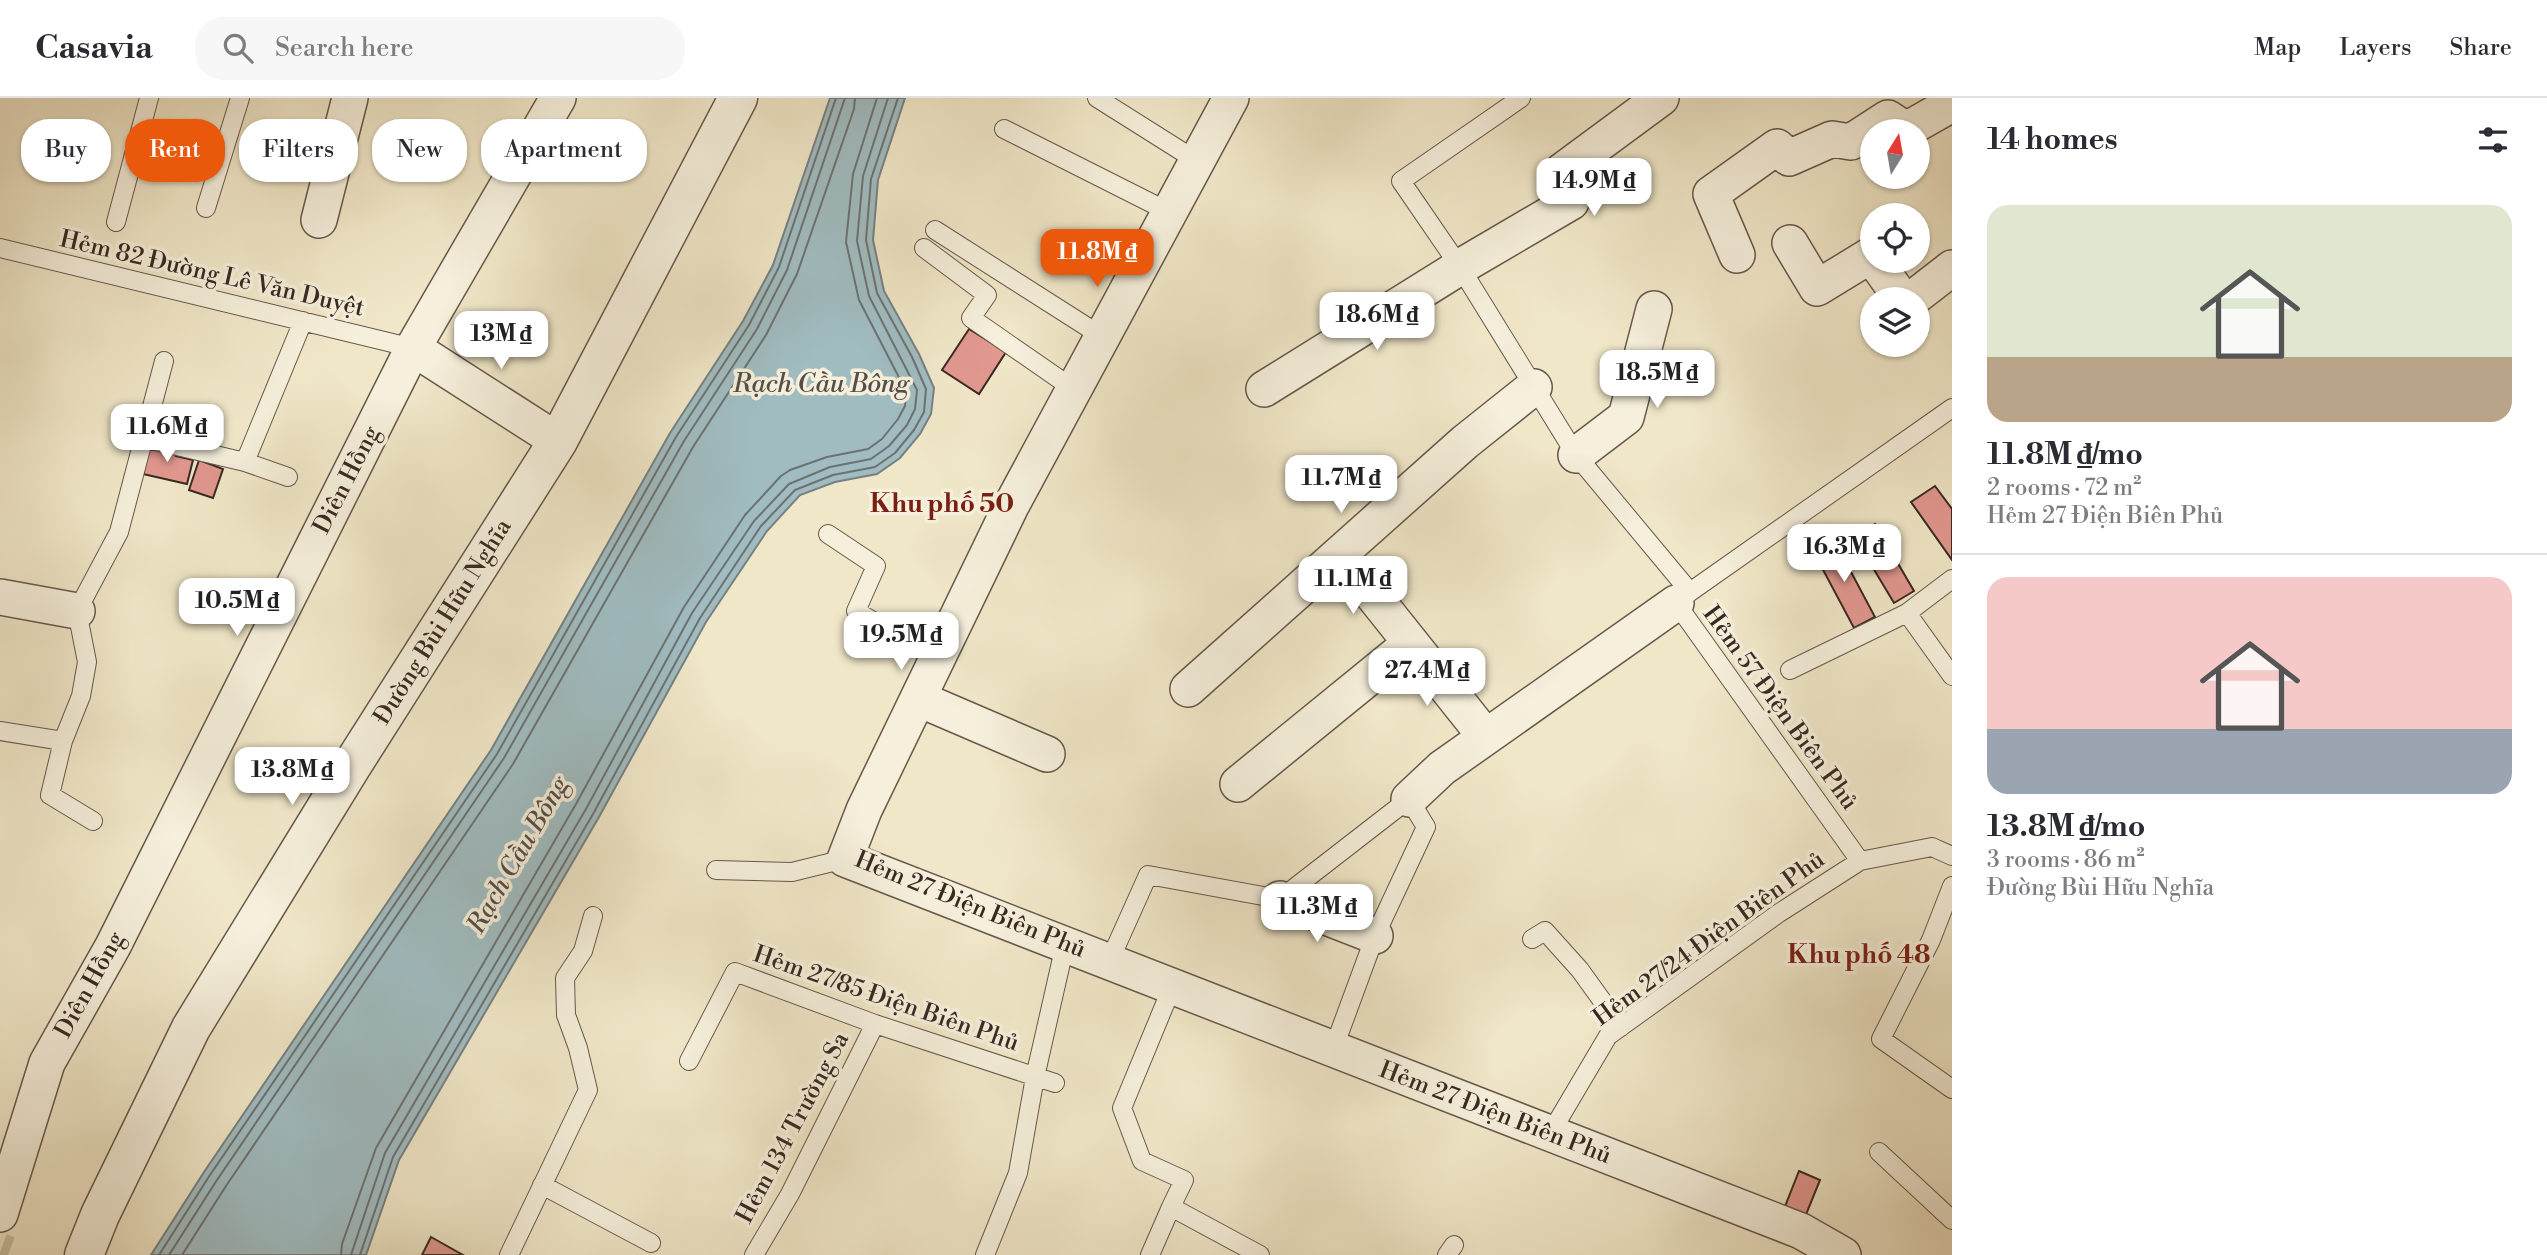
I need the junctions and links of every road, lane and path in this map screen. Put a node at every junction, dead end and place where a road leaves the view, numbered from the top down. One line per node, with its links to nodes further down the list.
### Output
1 (149, 98): 16 (lane)
2 (240, 98): 13 (lane)
3 (350, 98): 15 (street)
4 (558, 98): 29 (street, Diên Hồng)
5 (738, 98): 36 (street, Đường Bùi Hữu Nghĩa)
6 (1097, 98): 12 (lane)
7 (1231, 98): 12 (street, Hẻm 27 Điện Biên Phủ)
8 (1521, 98): 23 (lane, Hẻm 57 Điện Biên Phủ)
9 (1661, 98): 23 (street)
10 (1952, 104): 21 (street)
11 (1004, 129): 14 (lane)
12 (1197, 160): 14 (street, Hẻm 27 Điện Biên Phủ)
13 (206, 208)
14 (1169, 212): 28 (street, Hẻm 27 Điện Biên Phủ)
15 (319, 220)
16 (116, 222)
17 (934, 230): 28 (lane)
18 (1790, 243): 22 (street)
19 (0, 248): 27 (lane, Hẻm 82 Đường Lê Văn Duyệt)
20 (924, 248): 33 (lane)
21 (1737, 255)
22 (1860, 262)
23 (1460, 267): 31 (lane, Hẻm 57 Điện Biên Phủ); 32 (street)
24 (1952, 268): 25 (street)
25 (1927, 287)
26 (1654, 309): 37 (street)
27 (303, 321): 29 (lane, Hẻm 82 Đường Lê Văn Duyệt); 38 (lane)
28 (1102, 337): 33 (street, Hẻm 27 Điện Biên Phủ)
29 (413, 348): 36 (street); 83 (street, Diên Hồng)
30 (164, 361): 35 (lane)
31 (1534, 387): 37 (lane, Hẻm 57 Điện Biên Phủ); 41 (street)
32 (1265, 389)
33 (1075, 390): 48 (street, Hẻm 27 Điện Biên Phủ)
34 (1952, 408): 44 (lane)
35 (143, 438): 38 (lane); 45 (lane)
36 (558, 441): 86 (street, Đường Bùi Hữu Nghĩa)
37 (1576, 455): 44 (lane, Hẻm 57 Điện Biên Phủ)
38 (245, 462): 39 (lane)
39 (288, 477)
40 (828, 534): 48 (lane)
41 (1340, 554): 47 (street); 51 (street)
42 (1952, 579): 46 (lane)
43 (0, 597): 45 (street)
44 (1683, 598): 54 (street); 62 (lane, Hẻm 57 Điện Biên Phủ)
45 (77, 611): 55 (lane)
46 (1907, 613): 49 (lane); 50 (lane)
47 (1411, 643): 54 (street); 57 (street)
48 (938, 660): 52 (street, Hẻm 27 Điện Biên Phủ)
49 (1790, 670)
50 (1952, 676)
51 (1188, 689)
52 (919, 699): 56 (street); 61 (street, Hẻm 27 Điện Biên Phủ)
53 (0, 731): 55 (lane)
54 (1486, 737): 58 (street)
55 (63, 741): 59 (lane)
56 (1047, 754)
57 (1238, 784)
58 (1409, 799): 65 (lane); 67 (lane)
59 (93, 821)
60 (1952, 856): 62 (lane)
61 (845, 859): 63 (lane); 69 (street, Hẻm 27 Điện Biên Phủ)
62 (1860, 861): 73 (lane, Hẻm 27/24 Điện Biên Phủ)
63 (716, 870)
64 (1952, 886): 78 (lane)
65 (1280, 899): 67 (street); 70 (lane)
66 (593, 916): 81 (lane)
67 (1375, 936): 74 (lane)
68 (1532, 939): 73 (lane)
69 (1065, 945): 70 (street, Hẻm 27 Điện Biên Phủ); 76 (lane, Hẻm 27/85 Điện Biên Phủ)
70 (1109, 962): 71 (street, Hẻm 27 Điện Biên Phủ)
71 (1172, 987): 74 (street, Hẻm 27 Điện Biên Phủ); 82 (lane)
72 (875, 1024): 75 (lane, Hẻm 27/85 Điện Biên Phủ); 76 (lane, Hẻm 27/85 Điện Biên Phủ); 88 (lane, Hẻm 134 Trường Sa)
73 (1621, 1027): 79 (lane, Hẻm 27/24 Điện Biên Phủ)
74 (1333, 1049): 79 (street, Hẻm 27 Điện Biên Phủ)
75 (689, 1061)
76 (1035, 1077): 77 (lane, Hẻm 27/85 Điện Biên Phủ); 89 (lane)
77 (1055, 1083)
78 (1952, 1089)
79 (1550, 1134): 92 (street, Hẻm 27 Điện Biên Phủ)
80 (1879, 1152): 84 (lane)
81 (542, 1185): 85 (lane); 87 (lane)
82 (1171, 1207): 90 (lane); 91 (lane)
83 (0, 1214)
84 (1952, 1220)
85 (651, 1243)
86 (84, 1255)
87 (509, 1255)
88 (754, 1255)
89 (985, 1255)
90 (1150, 1255)
91 (1260, 1255)
92 (1843, 1255)

